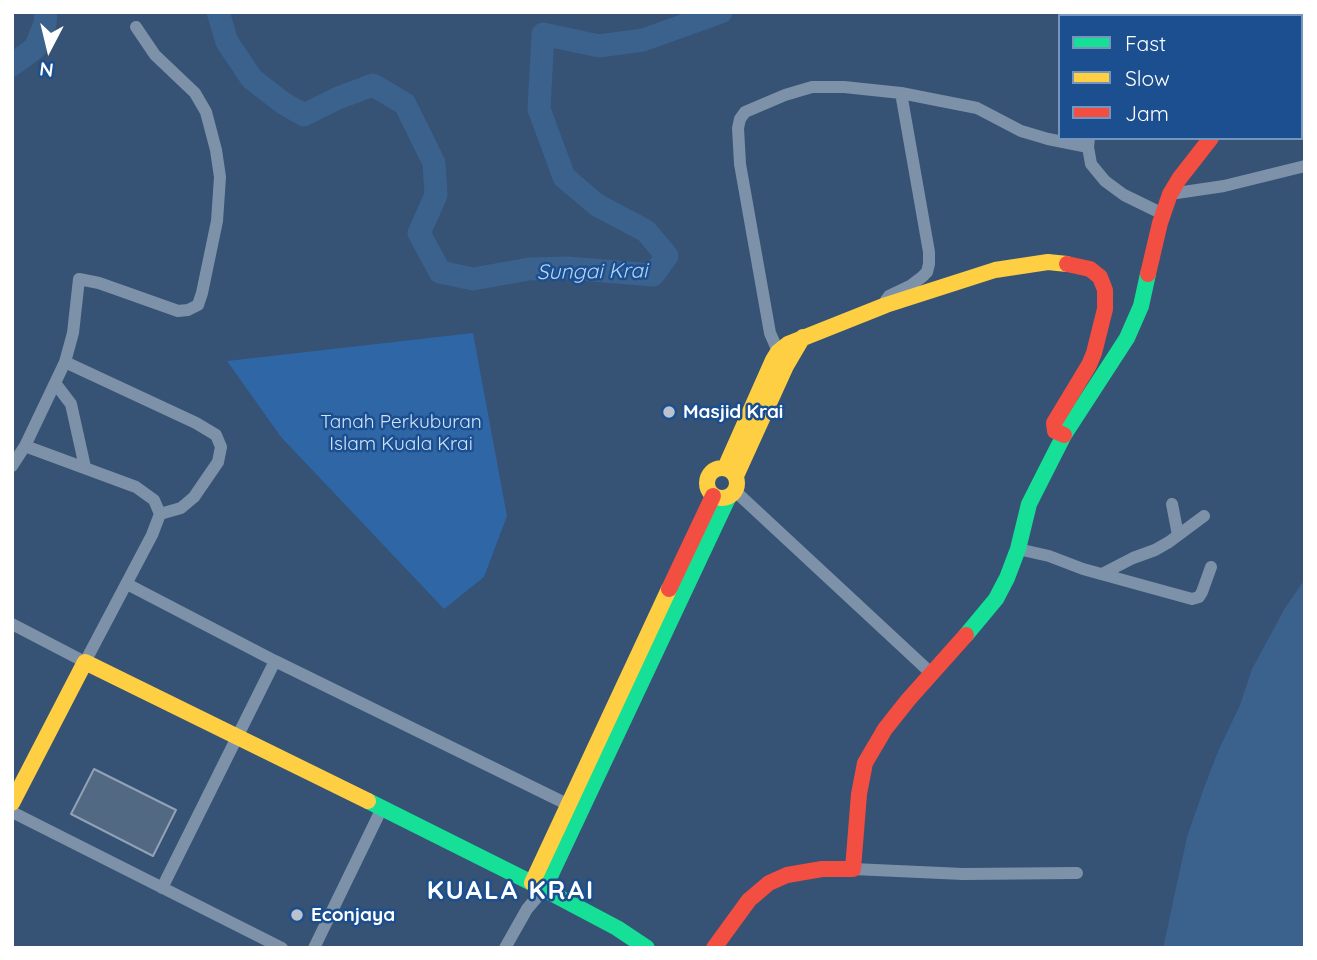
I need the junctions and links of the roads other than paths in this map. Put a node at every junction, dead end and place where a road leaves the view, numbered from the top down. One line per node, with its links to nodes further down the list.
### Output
1 (136, 27): 10 (street)
2 (901, 93): 4 (street); 8 (street); 9 (street)
3 (1209, 140): 6 (street)
4 (1088, 143): 7 (street)
5 (1305, 166): 6 (street)
6 (1171, 194): 7 (street)
7 (1163, 214): 12 (street)
8 (886, 305): 9 (street); 12 (street)
9 (782, 359): 16 (street)
10 (65, 362): 11 (street); 18 (street)
11 (55, 383): 13 (street); 15 (street)
12 (1064, 435): 21 (street)
13 (25, 446): 14 (street); 15 (street)
14 (12, 466)
15 (85, 467): 18 (street)
16 (727, 486): 28 (street); 32 (street)
17 (1172, 504): 20 (street)
18 (160, 514): 24 (street)
19 (1204, 516): 20 (street)
20 (1178, 535): 23 (street)
21 (1018, 549): 23 (street); 28 (street)
22 (1211, 567): 23 (street)
23 (1102, 574)
24 (127, 584): 26 (street); 27 (street)
25 (12, 624): 26 (street)
26 (85, 662): 29 (street); 30 (street)
27 (275, 662): 29 (street); 32 (street)
28 (932, 674): 34 (street)
29 (238, 736): 31 (street); 37 (street)
30 (12, 803)
31 (382, 808): 36 (street); 39 (street)
32 (575, 808): 36 (street)
33 (12, 812): 37 (street)
34 (853, 869): 35 (street); 42 (street)
35 (1077, 873)
36 (538, 886): 40 (street); 41 (street)
37 (162, 888): 38 (street)
38 (282, 948)
39 (314, 948)
40 (505, 948)
41 (647, 948)
42 (714, 948)

